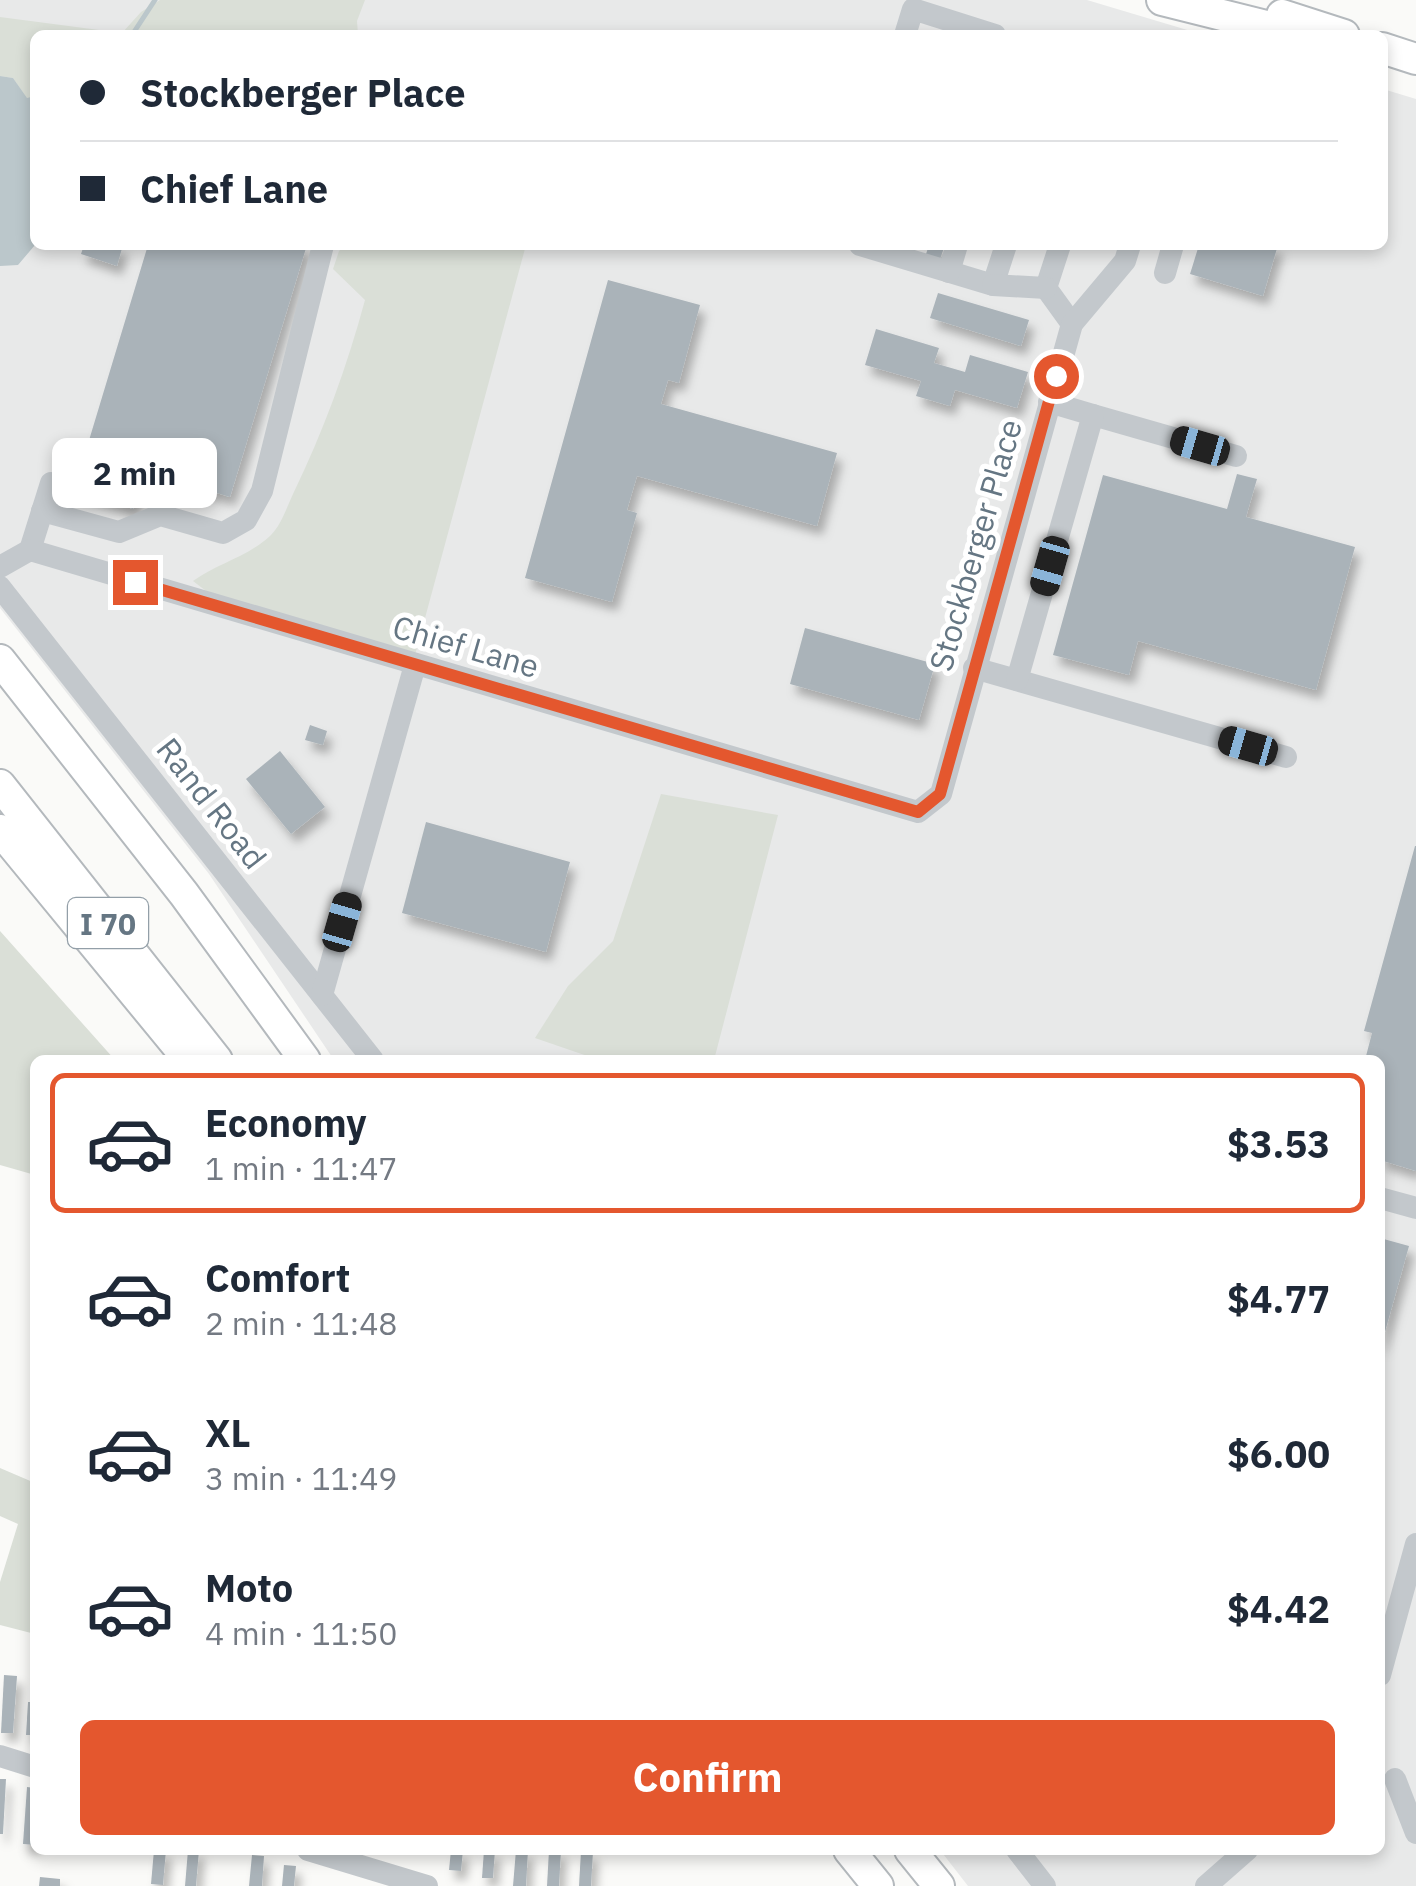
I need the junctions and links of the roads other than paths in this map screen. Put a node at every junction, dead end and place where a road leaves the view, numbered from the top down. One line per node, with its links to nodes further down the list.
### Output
1 (1162, 0): 5 (highway)
2 (1236, 0): 6 (highway)
3 (907, 30): 4 (street)
4 (975, 30)
5 (1282, 30)
6 (1329, 30)
7 (1388, 54): 8 (highway)
8 (1416, 61)
9 (322, 250): 25 (street)
10 (956, 250): 16 (street)
11 (1005, 250): 18 (street)
12 (1058, 250): 19 (street)
13 (1128, 250): 20 (street, Stockberger Place)
14 (1172, 250): 17 (street)
15 (915, 253): 16 (street)
16 (949, 272): 18 (street)
17 (1165, 273)
18 (994, 286): 19 (street)
19 (1046, 288): 20 (street)
20 (1072, 324): 21 (street, Stockberger Place)
21 (1049, 402): 22 (street); 31 (street, Stockberger Place)
22 (1093, 415): 23 (street); 32 (street)
23 (1236, 456)
24 (51, 484): 25 (street)
25 (42, 511): 26 (street)
26 (30, 550): 27 (street); 30 (street, Chief Lane)
27 (0, 568)
28 (0, 587): 37 (street, Rand Road)
29 (0, 660): 40 (highway, I 70)
30 (415, 664): 35 (street, Chief Lane); 37 (street)
31 (974, 668): 32 (street); 35 (street, Stockberger Place)
32 (1017, 680): 33 (street)
33 (1286, 757)
34 (0, 785): 39 (highway, I 70)
35 (918, 812)
36 (0, 830): 38 (highway)
37 (322, 996): 41 (street, Rand Road)
38 (185, 1055)
39 (212, 1055)
40 (301, 1055)
41 (369, 1055)
42 (1385, 1199): 43 (street)
43 (1416, 1208)
44 (1416, 1544): 45 (street)
45 (1385, 1657)
46 (0, 1756): 47 (street)
47 (30, 1765)
48 (1397, 1780): 49 (street)
49 (1416, 1834)
50 (324, 1855): 55 (street)
51 (853, 1855): 56 (highway)
52 (914, 1855): 57 (highway)
53 (1021, 1855): 58 (street)
54 (1241, 1855): 59 (street)
55 (426, 1886)
56 (878, 1886)
57 (938, 1886)
58 (1045, 1886)
59 (1206, 1886)

